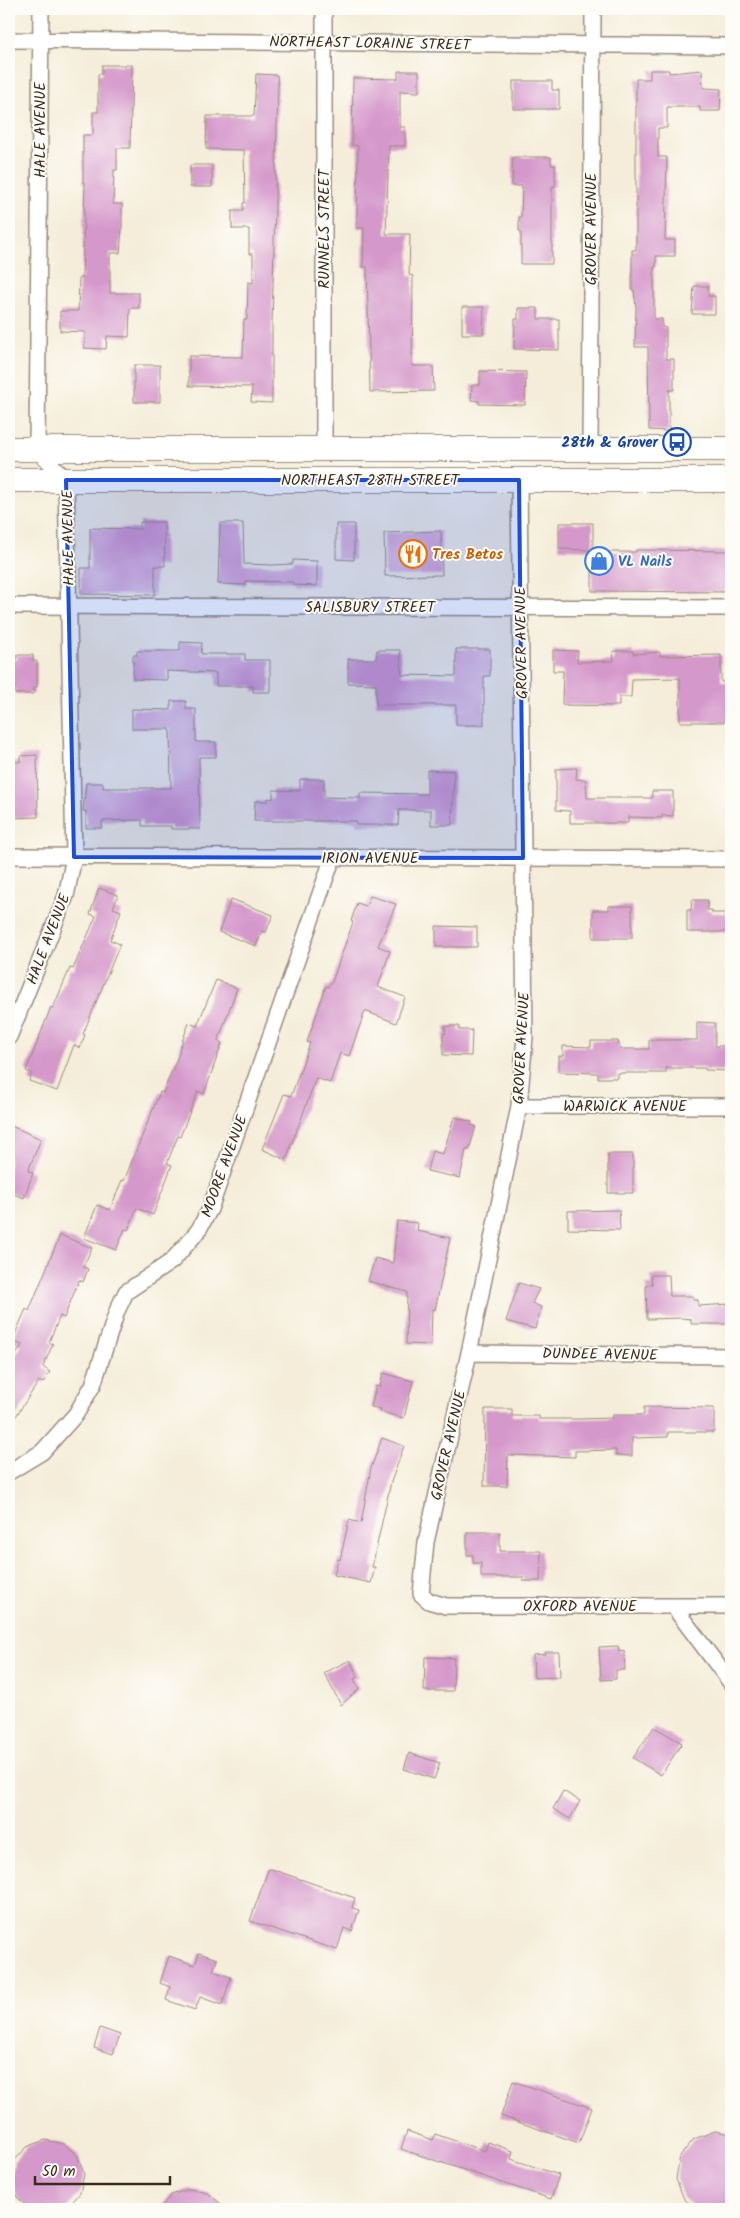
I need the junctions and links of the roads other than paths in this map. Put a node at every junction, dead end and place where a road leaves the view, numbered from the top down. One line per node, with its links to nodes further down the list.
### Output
1 (41, 9): 5 (street, HALE AVENUE)
2 (324, 9): 6 (street, RUNNELS STREET)
3 (593, 9): 7 (street, GROVER AVENUE)
4 (9, 40): 5 (street, NORTHEAST LORAINE STREET)
5 (40, 40): 6 (street, NORTHEAST LORAINE STREET); 10 (street, HALE AVENUE)
6 (324, 42): 7 (street, NORTHEAST LORAINE STREET); 11 (street, RUNNELS STREET)
7 (592, 45): 8 (street, NORTHEAST LORAINE STREET); 12 (street, GROVER AVENUE)
8 (731, 46)
9 (9, 449): 10 (main road, NORTHEAST 28TH STREET)
10 (37, 449): 11 (main road, NORTHEAST 28TH STREET); 15 (street, HALE AVENUE)
11 (324, 449): 12 (main road, NORTHEAST 28TH STREET)
12 (590, 449): 13 (main road, NORTHEAST 28TH STREET)
13 (731, 449)
14 (9, 480): 15 (main road, NORTHEAST 28TH STREET)
15 (66, 480): 16 (main road, NORTHEAST 28TH STREET); 18 (street, HALE AVENUE)
16 (519, 480): 17 (main road, NORTHEAST 28TH STREET); 20 (street, GROVER AVENUE)
17 (731, 480)
18 (69, 605): 19 (street, SALISBURY STREET); 20 (street, SALISBURY STREET); 23 (street, HALE AVENUE)
19 (9, 606)
20 (520, 608): 21 (street, SALISBURY STREET); 25 (street, GROVER AVENUE)
21 (731, 608)
22 (9, 856): 23 (street, IRION AVENUE)
23 (74, 856): 24 (street, IRION AVENUE); 27 (street, HALE AVENUE)
24 (333, 857): 25 (street, IRION AVENUE); 32 (street, MOORE AVENUE)
25 (523, 858): 26 (street, IRION AVENUE); 28 (street, GROVER AVENUE)
26 (731, 859)
27 (9, 1037)
28 (519, 1106): 29 (street, WARWICK AVENUE); 30 (street, GROVER AVENUE)
29 (731, 1106)
30 (469, 1353): 31 (street, DUNDEE AVENUE); 33 (street, GROVER AVENUE)
31 (731, 1356)
32 (9, 1472)
33 (429, 1601): 34 (street, OXFORD AVENUE)
34 (673, 1606): 35 (street, OXFORD AVENUE); 36 (street)
35 (731, 1606)
36 (731, 1683)

